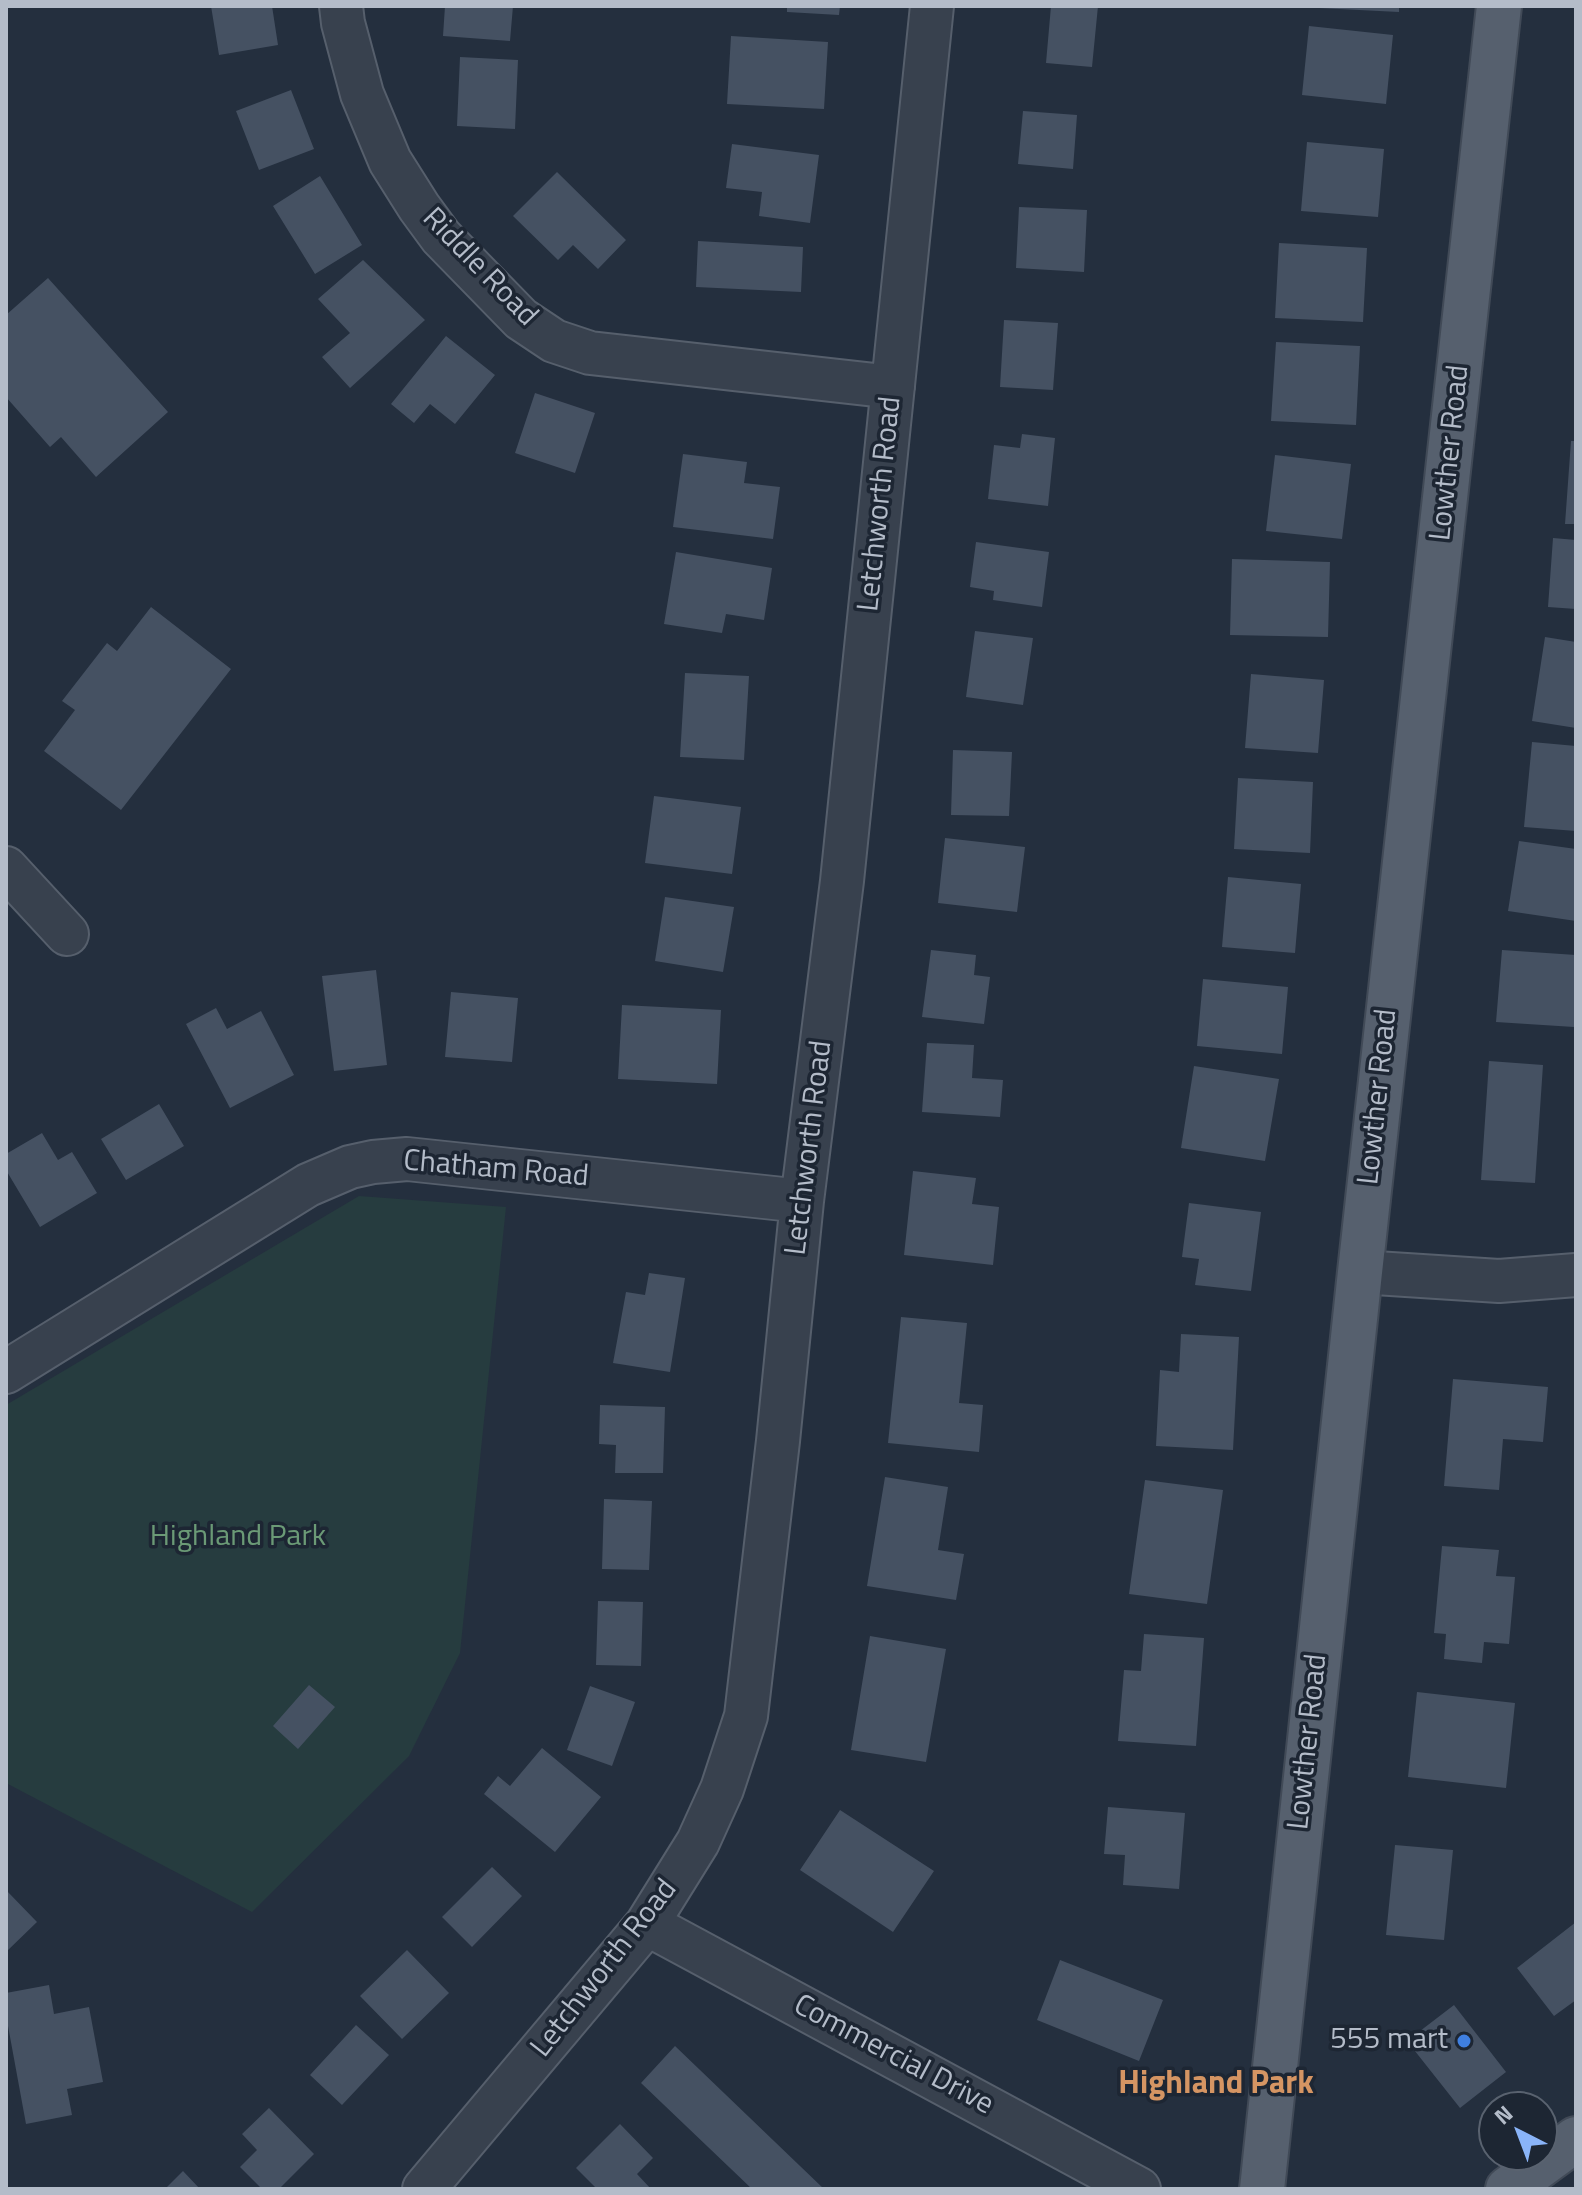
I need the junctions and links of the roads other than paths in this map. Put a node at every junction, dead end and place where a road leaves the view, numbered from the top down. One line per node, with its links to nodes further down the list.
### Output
1 (341, 6): 4 (street, Riddle Road)
2 (932, 6): 4 (street, Letchworth Road)
3 (1499, 6): 8 (main road, Lowther Road)
4 (893, 387): 7 (street, Letchworth Road)
5 (6, 868): 6 (street)
6 (67, 934)
7 (802, 1201): 10 (street, Chatham Road); 11 (street, Letchworth Road)
8 (1360, 1272): 9 (street); 15 (main road, Lowther Road)
9 (1576, 1275)
10 (6, 1372)
11 (647, 1924): 13 (street, Letchworth Road); 14 (street, Commercial Drive)
12 (1576, 2139): 16 (main road)
13 (424, 2189)
14 (1139, 2189)
15 (1262, 2189)
16 (1508, 2189)

